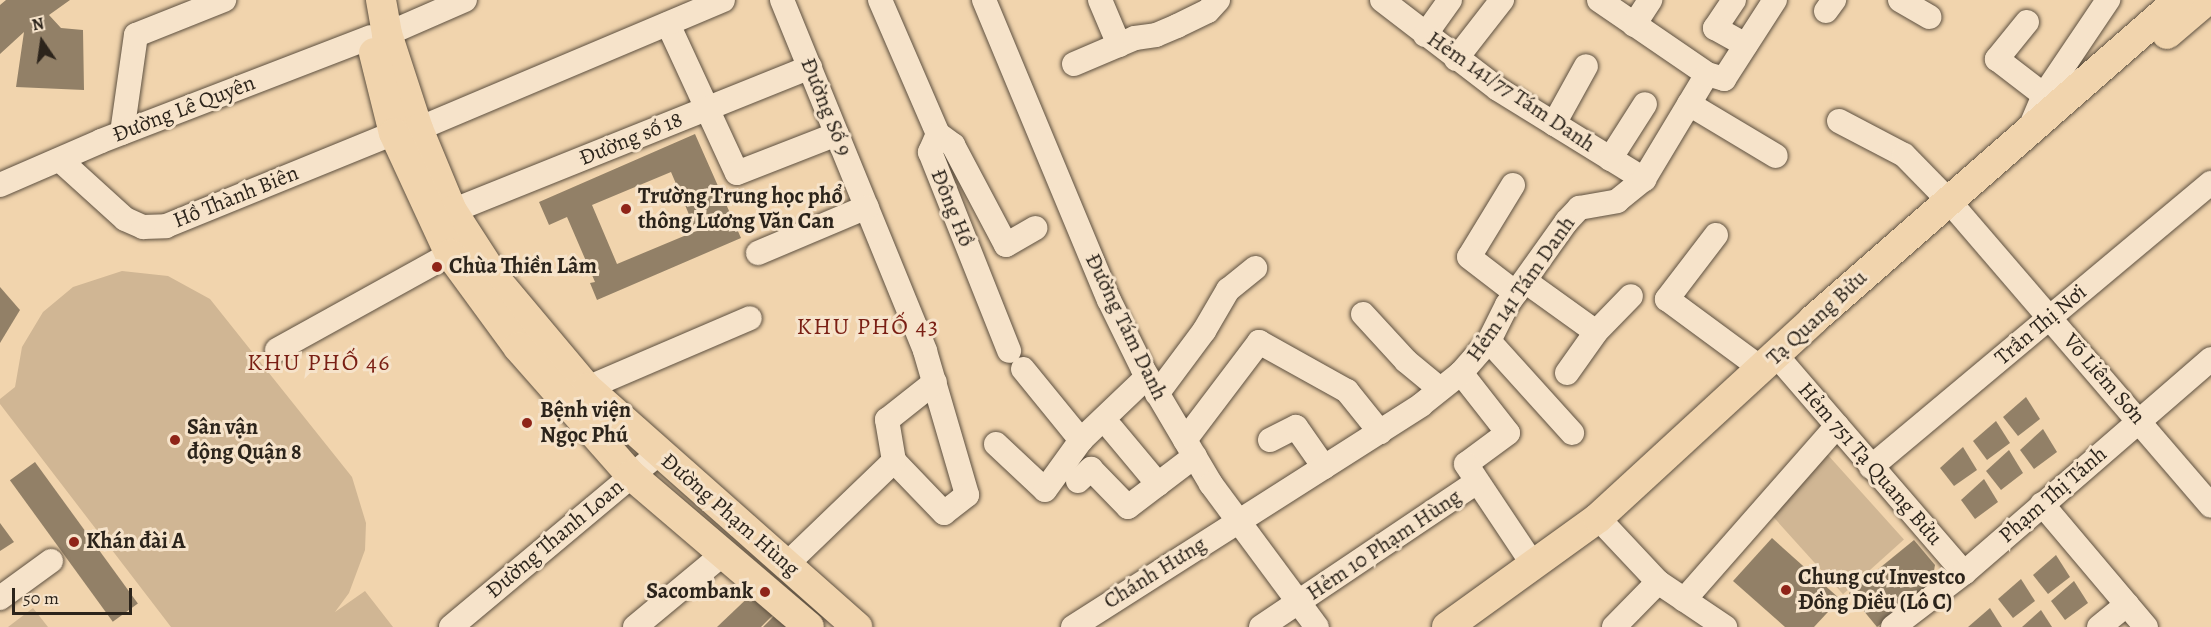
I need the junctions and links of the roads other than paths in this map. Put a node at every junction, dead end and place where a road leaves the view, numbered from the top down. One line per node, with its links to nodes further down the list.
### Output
1 (224, 0): 43 (street)
2 (363, 0): 26 (main road, Đường Phạm Hùng)
3 (381, 0): 26 (main road, Đường Phạm Hùng)
4 (465, 0): 26 (street, Đường Lê Quyên)
5 (723, 0): 24 (street, Hồ Thành Biên)
6 (782, 0): 33 (street, Đường Số 9)
7 (880, 0): 45 (street, Đông Hồ)
8 (984, 0): 74 (street, Đường Tám Danh)
9 (1100, 0): 28 (street)
10 (1218, 0): 28 (street)
11 (1383, 0): 27 (street, Hẻm 141/77 Tám Danh)
12 (1450, 0): 27 (street)
13 (1502, 0): 30 (street)
14 (1599, 0): 25 (street)
15 (1650, 0): 25 (street)
16 (1734, 0): 29 (street)
17 (1775, 0): 29 (street)
18 (1900, 0): 22 (street)
19 (2108, 0): 35 (street)
20 (2179, 0): 41 (main road, Tạ Quang Bửu)
21 (2207, 0): 53 (main road, Tạ Quang Bửu)
22 (1930, 17)
23 (2027, 22): 35 (street)
24 (668, 24): 38 (street); 42 (street, Hồ Thành Biên)
25 (1634, 25): 34 (street)
26 (379, 35): 42 (main road, Đường Phạm Hùng); 43 (street, Đường Lê Quyên)
27 (1425, 35): 30 (street, Hẻm 141/77 Tám Danh)
28 (1119, 45): 31 (street)
29 (1746, 45): 34 (street)
30 (1456, 59): 40 (street, Hẻm 141/77 Tám Danh)
31 (1074, 64)
32 (1586, 66): 40 (street)
33 (810, 67): 38 (street, Đường số 18); 44 (street, Đường Số 9)
34 (1707, 74): 37 (street, Hẻm 141 Tám Danh)
35 (2044, 95): 41 (street)
36 (1645, 104): 47 (street)
37 (1689, 104): 46 (street); 49 (street, Hẻm 141 Tám Danh)
38 (706, 108): 44 (street); 55 (street, Đường số 18)
39 (1839, 121): 53 (street, Võ Liêm Sơn)
40 (1554, 124): 47 (street, Hẻm 141/77 Tám Danh)
41 (2030, 130): 53 (main road, Tạ Quang Bửu)
42 (406, 131): 48 (street, Hồ Thành Biên); 55 (main road, Đường Phạm Hùng); 59 (main road, Đường Phạm Hùng)
43 (122, 133): 48 (street, Đường Lê Quyên)
44 (837, 134): 54 (street, Đường Số 9)
45 (938, 134): 56 (street); 82 (street, Đông Hồ)
46 (1776, 156)
47 (1610, 159): 49 (street, Hẻm 141/77 Tám Danh)
48 (60, 160): 51 (street, Đường Lê Quyên)
49 (1644, 179): 61 (street, Hẻm 141 Tám Danh)
50 (2211, 183): 64 (street, Trần Thị Nơi)
51 (0, 185)
52 (1513, 185): 61 (street)
53 (1954, 206): 64 (street, Võ Liêm Sơn); 70 (main road, Tạ Quang Bửu)
54 (867, 207): 58 (street); 73 (street, Đường Số 9)
55 (452, 210): 75 (main road, Đường Phạm Hùng)
56 (1036, 228)
57 (1716, 235): 70 (street, Hẻm 751 Tạ Quang Bửu)
58 (758, 253)
59 (450, 254): 68 (street); 90 (main road, Đường Phạm Hùng)
60 (1255, 268): 74 (street)
61 (1520, 287): 66 (street); 67 (street, Hẻm 141 Tám Danh)
62 (1631, 296): 66 (street)
63 (1364, 314): 76 (street)
64 (2050, 317): 77 (street, Võ Liêm Sơn); 89 (street, Trần Thị Nơi)
65 (750, 318): 75 (street)
66 (1596, 332): 72 (street)
67 (1489, 340): 71 (street, Hẻm 141 Tám Danh); 81 (street)
68 (276, 350)
69 (2211, 359): 77 (street, Phạm Thị Tánh)
70 (1775, 363): 78 (street, Hẻm 751 Tạ Quang Bửu); 97 (main road, Tạ Quang Bửu)
71 (1461, 373): 76 (street, Hẻm 141 Tám Danh); 92 (street)
72 (1567, 373)
73 (935, 382): 87 (street); 87 (street)
74 (1152, 385): 82 (street); 85 (street, Đường Tám Danh)
75 (587, 388): 86 (main road, Đường Phạm Hùng)
76 (1440, 389): 80 (street, Hẻm 141 Tám Danh)
77 (2140, 420): 94 (street, Phạm Thị Tánh); 95 (street, Võ Liêm Sơn)
78 (1837, 426): 89 (street, Hẻm 751 Tạ Quang Bửu); 105 (street)
79 (1112, 429): 93 (street)
80 (1380, 432): 85 (street); 88 (street, Hẻm 141 Tám Danh)
81 (1572, 433)
82 (1081, 440): 84 (street)
83 (1270, 440): 88 (street)
84 (996, 444)
85 (1190, 448): 93 (street); 96 (street, Đường Tám Danh)
86 (658, 454): 90 (street, Đường Thanh Loan); 100 (main road, Đường Phạm Hùng)
87 (894, 461): 100 (street)
88 (1324, 467): 96 (street, Hẻm 141 Tám Danh)
89 (1871, 467): 102 (street, Hẻm 751 Tạ Quang Bửu)
90 (631, 475): 98 (main road, Đường Phạm Hùng); 108 (street, Đường Thanh Loan)
91 (1077, 482): 93 (street)
92 (1477, 482): 101 (street); 106 (street, Hẻm 10 Phạm Hùng)
93 (1158, 484)
94 (2042, 504): 102 (street, Phạm Thị Tánh); 107 (street)
95 (2211, 506)
96 (1238, 522): 106 (street, Đường Tám Danh); 112 (street, Chánh Hưng)
97 (1604, 525): 101 (main road, Tạ Quang Bửu); 103 (street); 116 (main road, Tạ Quang Bửu)
98 (723, 554): 109 (street); 110 (main road, Đường Phạm Hùng)
99 (51, 561): 104 (street)
100 (787, 564): 111 (main road, Đường Phạm Hùng)
101 (1534, 566): 115 (main road, Tạ Quang Bửu)
102 (1964, 573): 119 (street, Phạm Thị Tánh)
103 (1658, 582): 105 (street); 117 (street)
104 (0, 598)
105 (1684, 600): 118 (street)
106 (1298, 603): 113 (street, Hẻm 10 Phạm Hùng); 114 (street, Đường Tám Danh)
107 (2127, 604): 120 (street); 121 (street)
108 (451, 627)
109 (635, 627)
110 (809, 627)
111 (857, 627)
112 (1073, 627)
113 (1261, 627)
114 (1317, 627)
115 (1447, 627)
116 (1476, 627)
117 (1614, 627)
118 (1725, 627)
119 (1893, 627)
120 (2099, 627)
121 (2146, 627)

